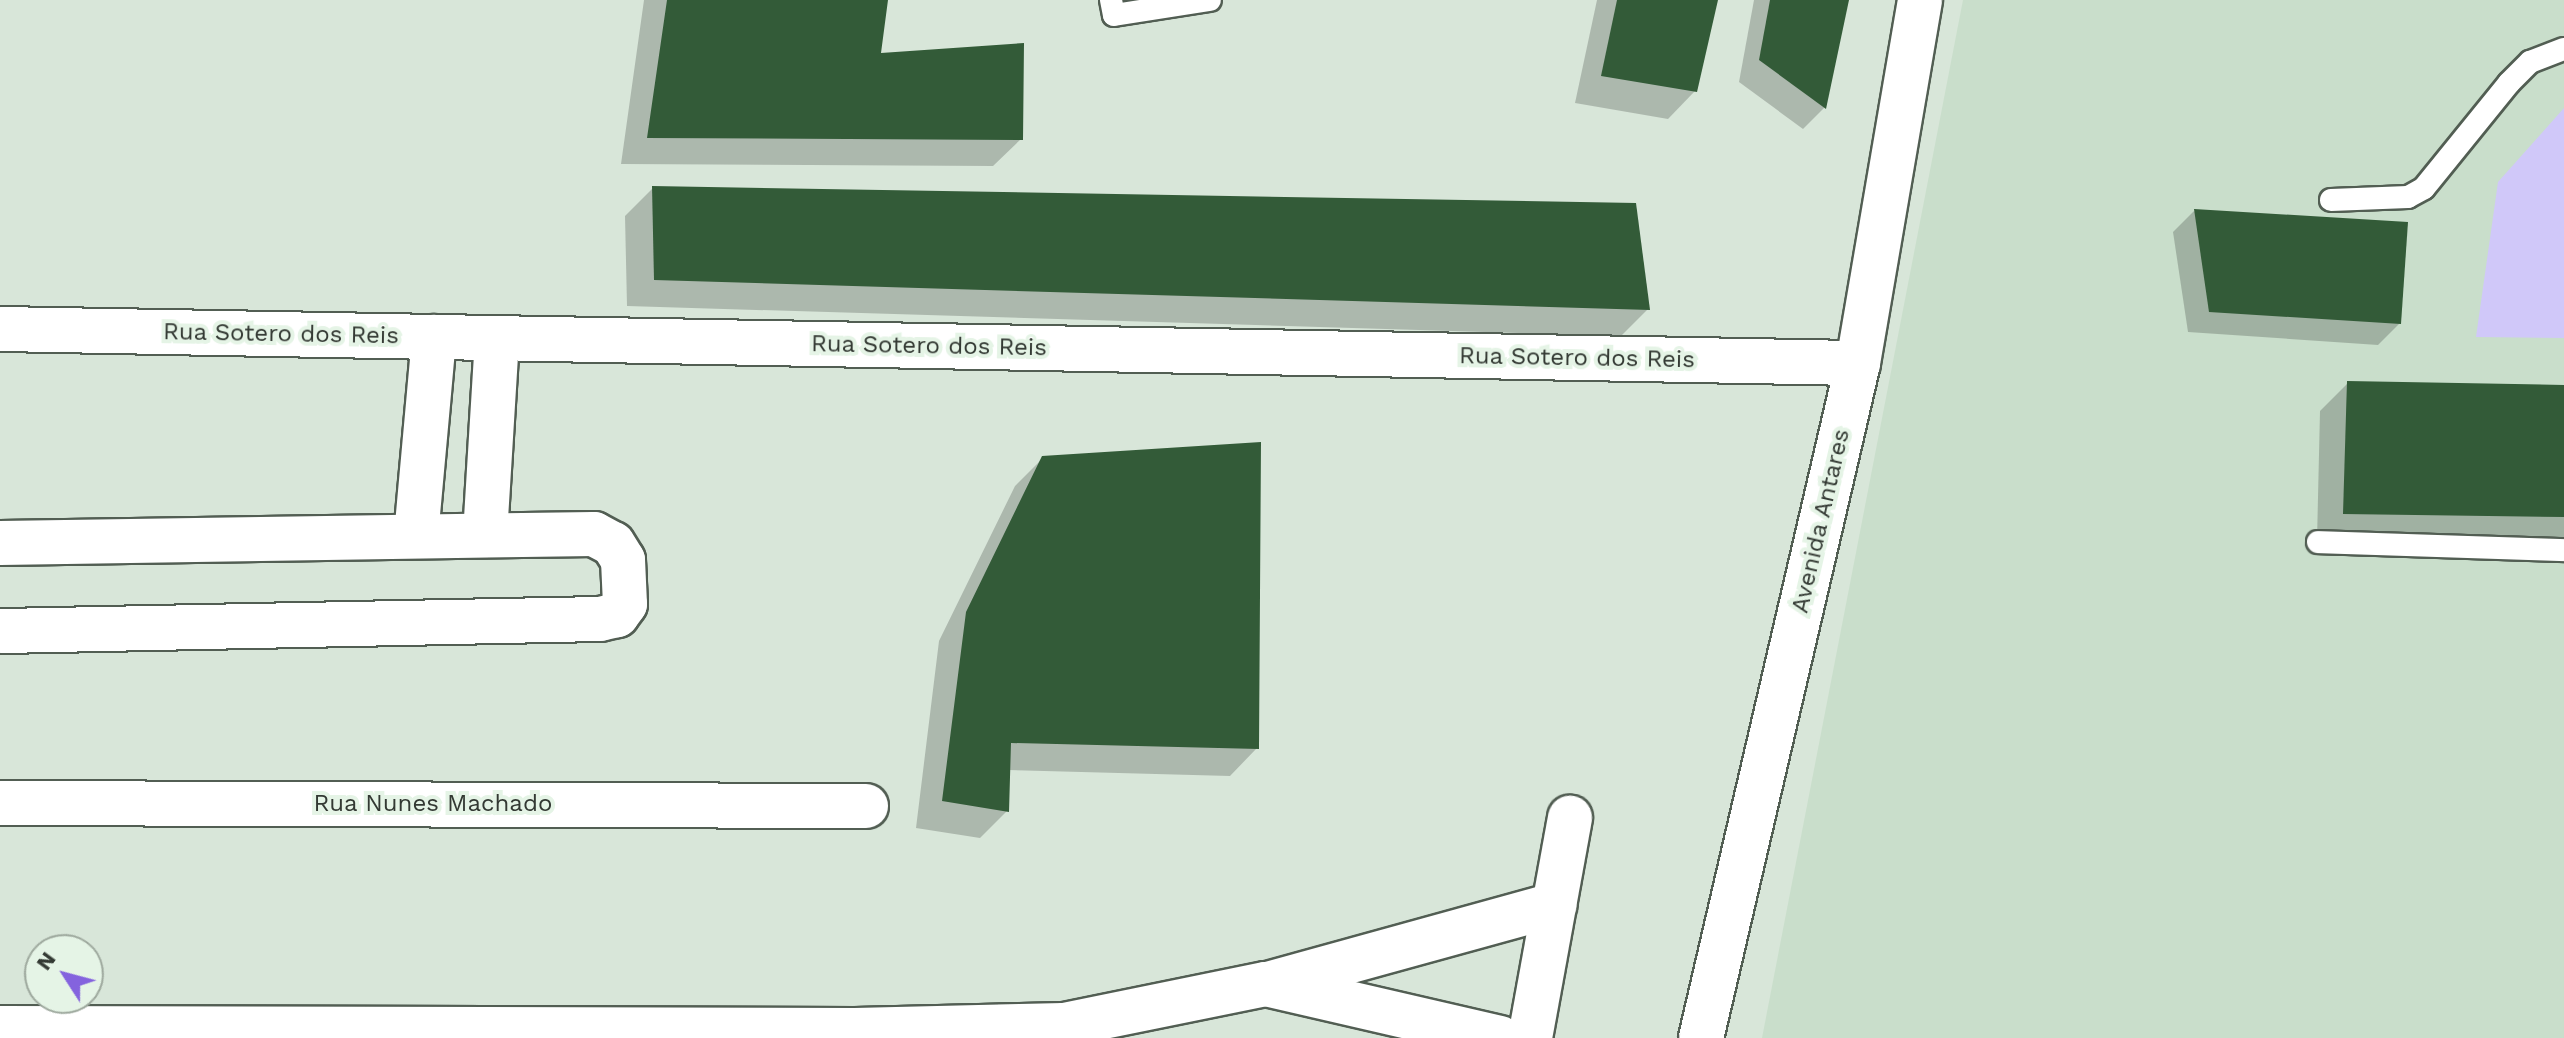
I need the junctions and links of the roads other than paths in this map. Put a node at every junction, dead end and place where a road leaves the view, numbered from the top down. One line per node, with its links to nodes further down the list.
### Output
1 (1111, 0): 2 (lane)
2 (1210, 0)
3 (1920, 0): 9 (street, Avenida Antares)
4 (2564, 49): 5 (lane)
5 (2331, 200)
6 (0, 329): 7 (street, Rua Sotero dos Reis)
7 (434, 337): 8 (street, Rua Sotero dos Reis); 11 (street)
8 (497, 338): 9 (street, Rua Sotero dos Reis); 10 (street)
9 (1858, 363): 27 (street, Avenida Antares)
10 (485, 535): 11 (street); 15 (street)
11 (416, 536): 13 (street)
12 (2318, 542): 14 (lane)
13 (0, 543)
14 (2564, 550)
15 (0, 631)
16 (0, 803): 17 (street, Rua Nunes Machado)
17 (866, 806)
18 (1570, 818): 19 (street)
19 (1554, 905): 20 (street); 26 (street)
20 (1266, 984): 22 (street); 25 (street)
21 (0, 1028): 24 (street)
22 (1064, 1031): 23 (street)
23 (563, 1033): 24 (street)
24 (87, 1034)
25 (1500, 1038)
26 (1530, 1038)
27 (1701, 1038)

